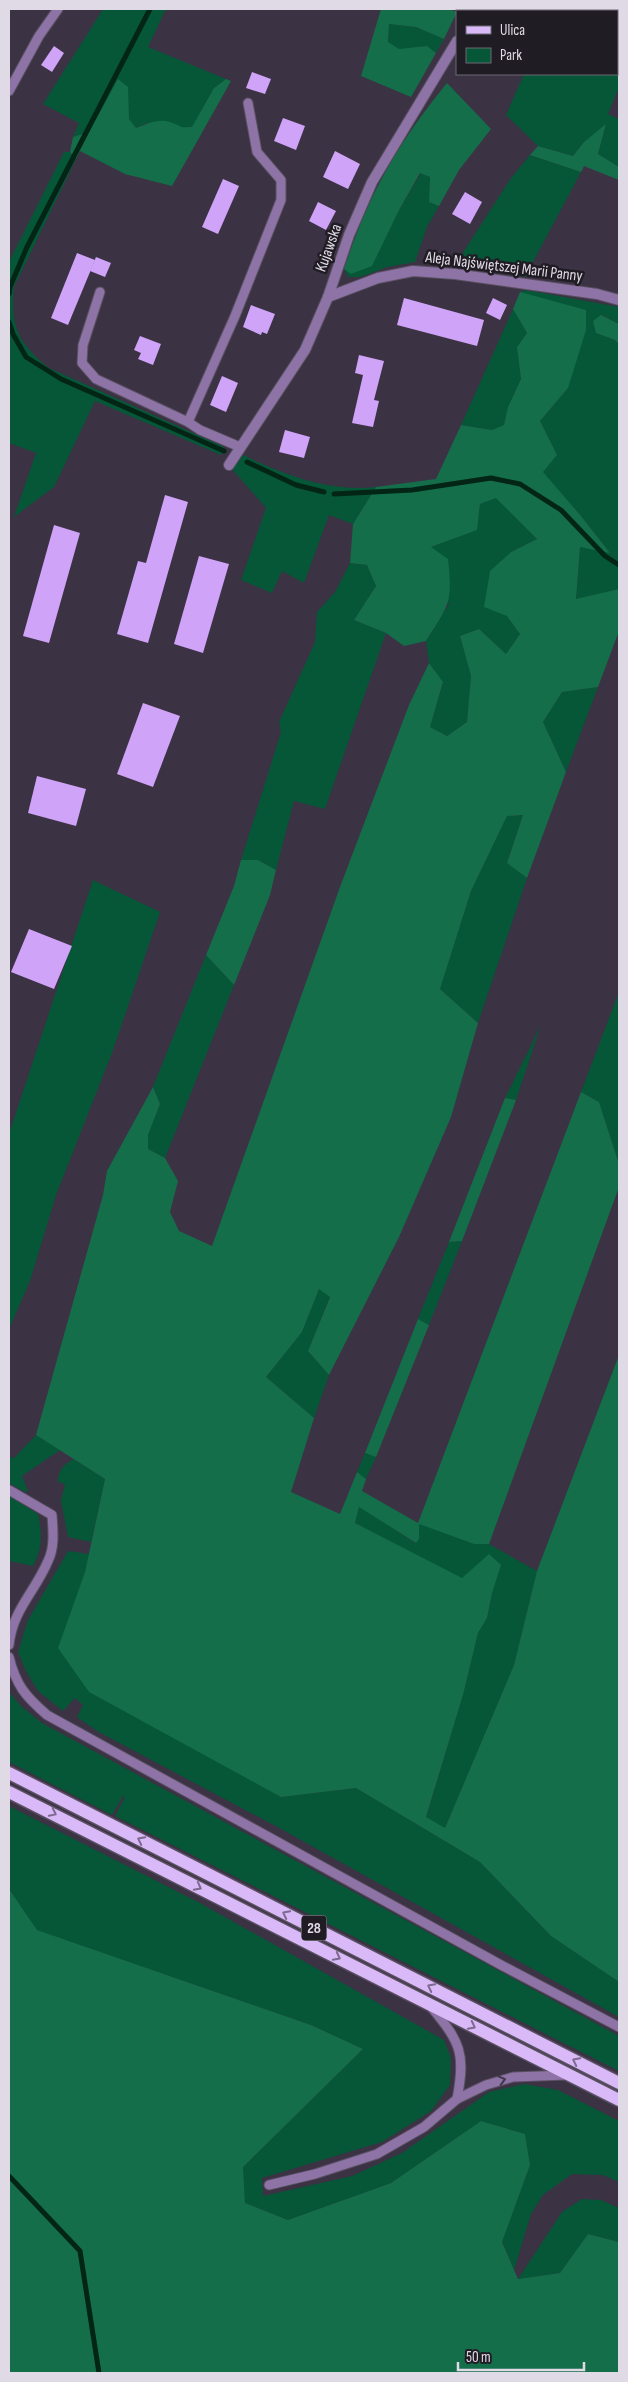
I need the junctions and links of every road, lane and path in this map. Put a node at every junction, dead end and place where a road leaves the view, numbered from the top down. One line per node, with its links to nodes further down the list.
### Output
1 (58, 9): 3 (lane)
2 (456, 43): 6 (street, Kujawska)
3 (9, 91)
4 (248, 104): 8 (lane)
5 (100, 292): 8 (lane)
6 (328, 297): 7 (street, Aleja Najświętszej Marii Panny); 9 (street, Kujawska)
7 (619, 300)
8 (188, 422): 9 (lane)
9 (240, 447): 10 (street, Kujawska)
10 (228, 465)
11 (9, 1490): 12 (lane)
12 (9, 1645)
13 (9, 1657): 17 (lane)
14 (9, 1773): 19 (main road, 28, one-way to 14)
15 (9, 1792): 16 (main road, 28, one-way to 16)
16 (429, 2004): 18 (main road, 28, one-way to 18); 20 (lane)
17 (619, 2027)
18 (570, 2075): 20 (lane, one-way to 18); 21 (main road, 28)
19 (619, 2083)
20 (457, 2098): 22 (lane)
21 (619, 2100)
22 (269, 2185)

